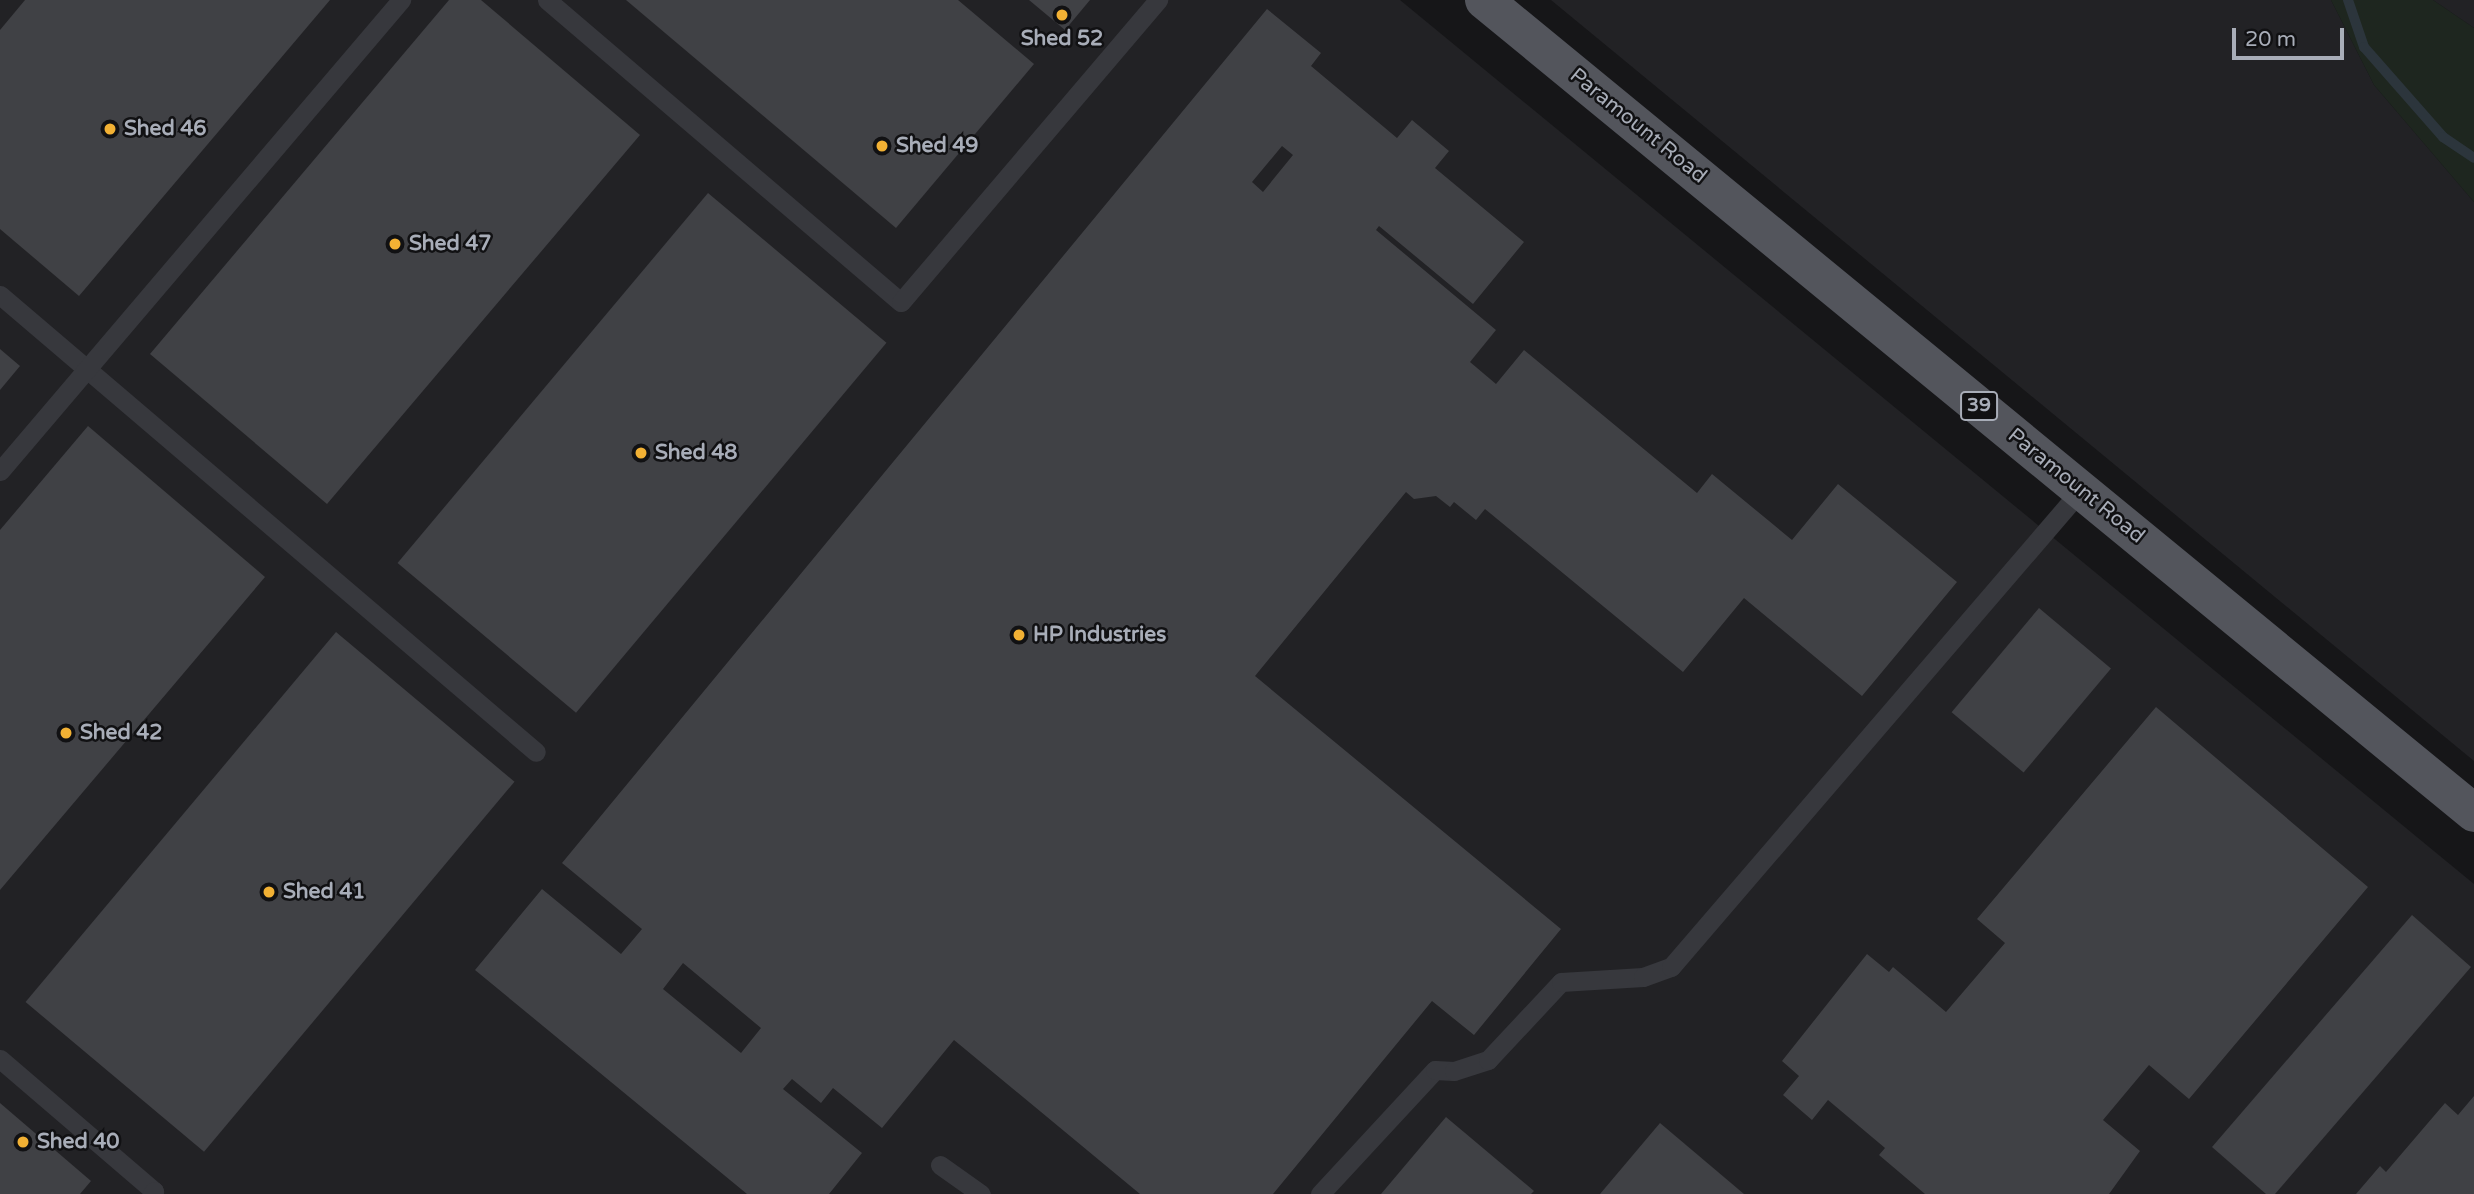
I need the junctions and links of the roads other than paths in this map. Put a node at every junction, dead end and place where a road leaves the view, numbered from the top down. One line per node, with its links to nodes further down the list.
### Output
1 (401, 0): 6 (lane)
2 (547, 0): 3 (lane)
3 (1158, 0)
4 (1484, 0): 8 (main road, Paramount Road / 39)
5 (0, 295): 6 (lane)
6 (87, 369): 7 (lane); 9 (lane)
7 (0, 471)
8 (2081, 490): 10 (main road, Paramount Road / 39); 15 (lane)
9 (536, 751)
10 (2474, 813)
11 (0, 1059): 13 (lane)
12 (940, 1165): 14 (lane)
13 (152, 1194)
14 (981, 1194)
15 (1320, 1194)

